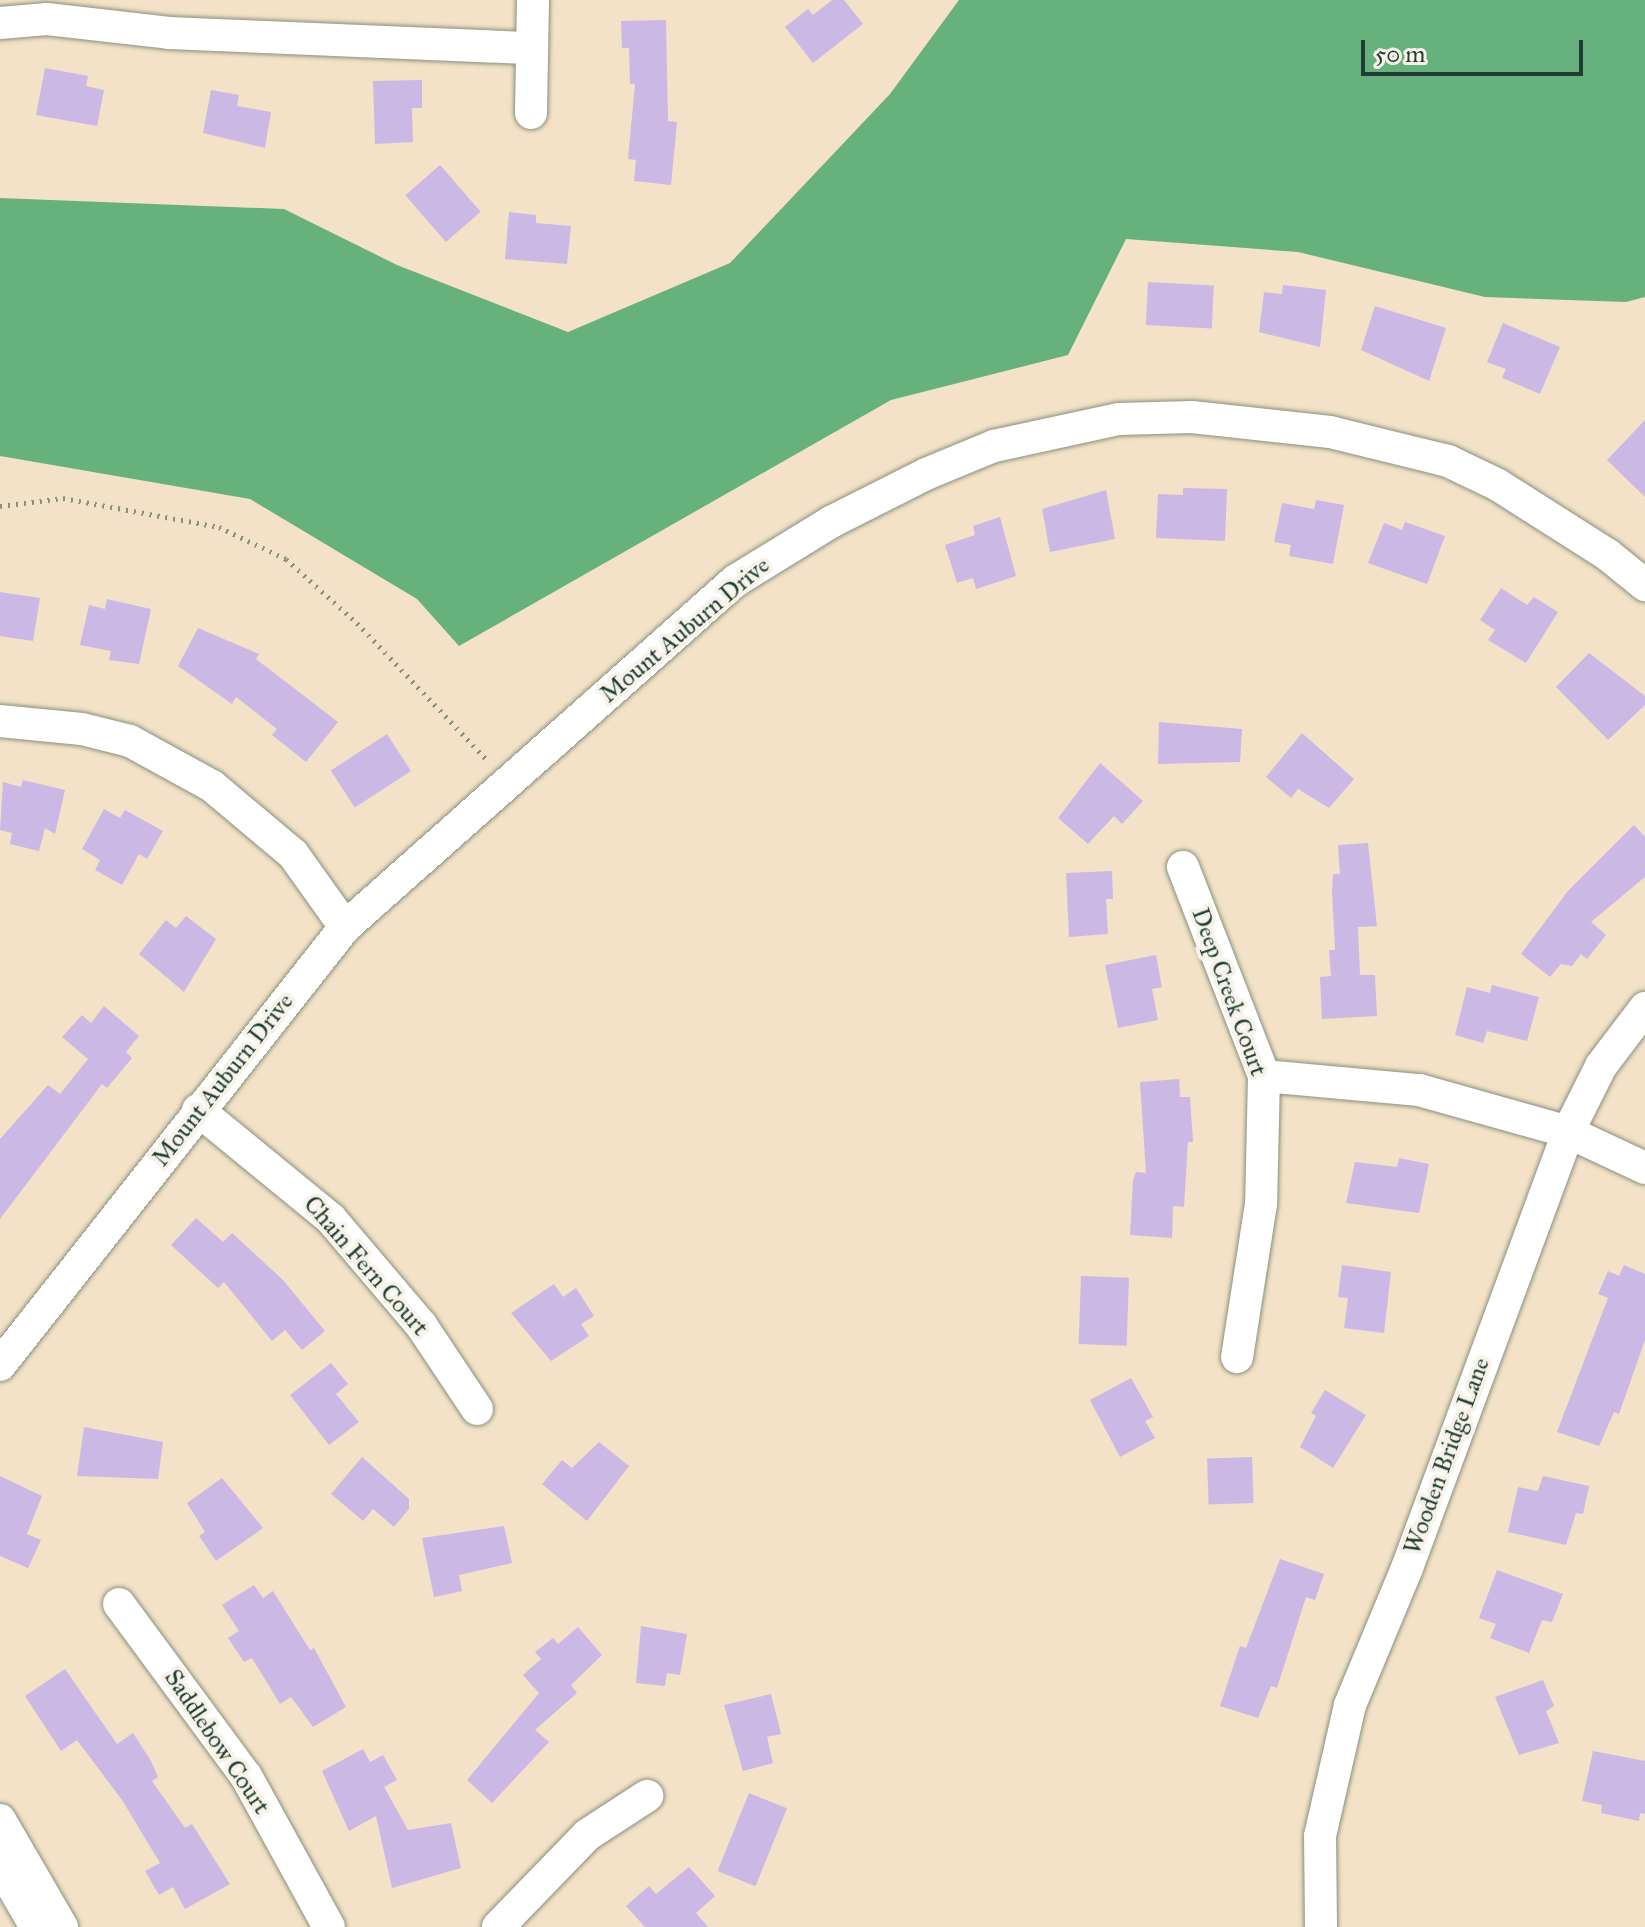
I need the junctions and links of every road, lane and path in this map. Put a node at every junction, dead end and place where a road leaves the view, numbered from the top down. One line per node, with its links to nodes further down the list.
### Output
1 (533, 0): 3 (street)
2 (0, 23): 3 (street)
3 (532, 48): 4 (street)
4 (531, 113)
5 (0, 506): 8 (path)
6 (1645, 585): 8 (street, Mount Auburn Drive)
7 (0, 721): 10 (street)
8 (508, 782): 10 (street, Mount Auburn Drive)
9 (1183, 867): 12 (street, Deep Creek Court)
10 (345, 927): 13 (street, Mount Auburn Drive)
11 (1645, 1008): 14 (street, Wooden Bridge Lane)
12 (1264, 1076): 14 (street); 16 (street, Deep Creek Court)
13 (198, 1110): 17 (street, Mount Auburn Drive); 18 (street, Chain Fern Court)
14 (1568, 1132): 15 (street); 27 (street, Wooden Bridge Lane)
15 (1645, 1168)
16 (1237, 1357)
17 (0, 1365)
18 (477, 1409)
19 (119, 1604): 25 (street, Saddlebow Court)
20 (647, 1796): 26 (street)
21 (0, 1820): 24 (street)
22 (0, 1865): 23 (street)
23 (36, 1927)
24 (62, 1927)
25 (329, 1927)
26 (498, 1927)
27 (1321, 1927)

